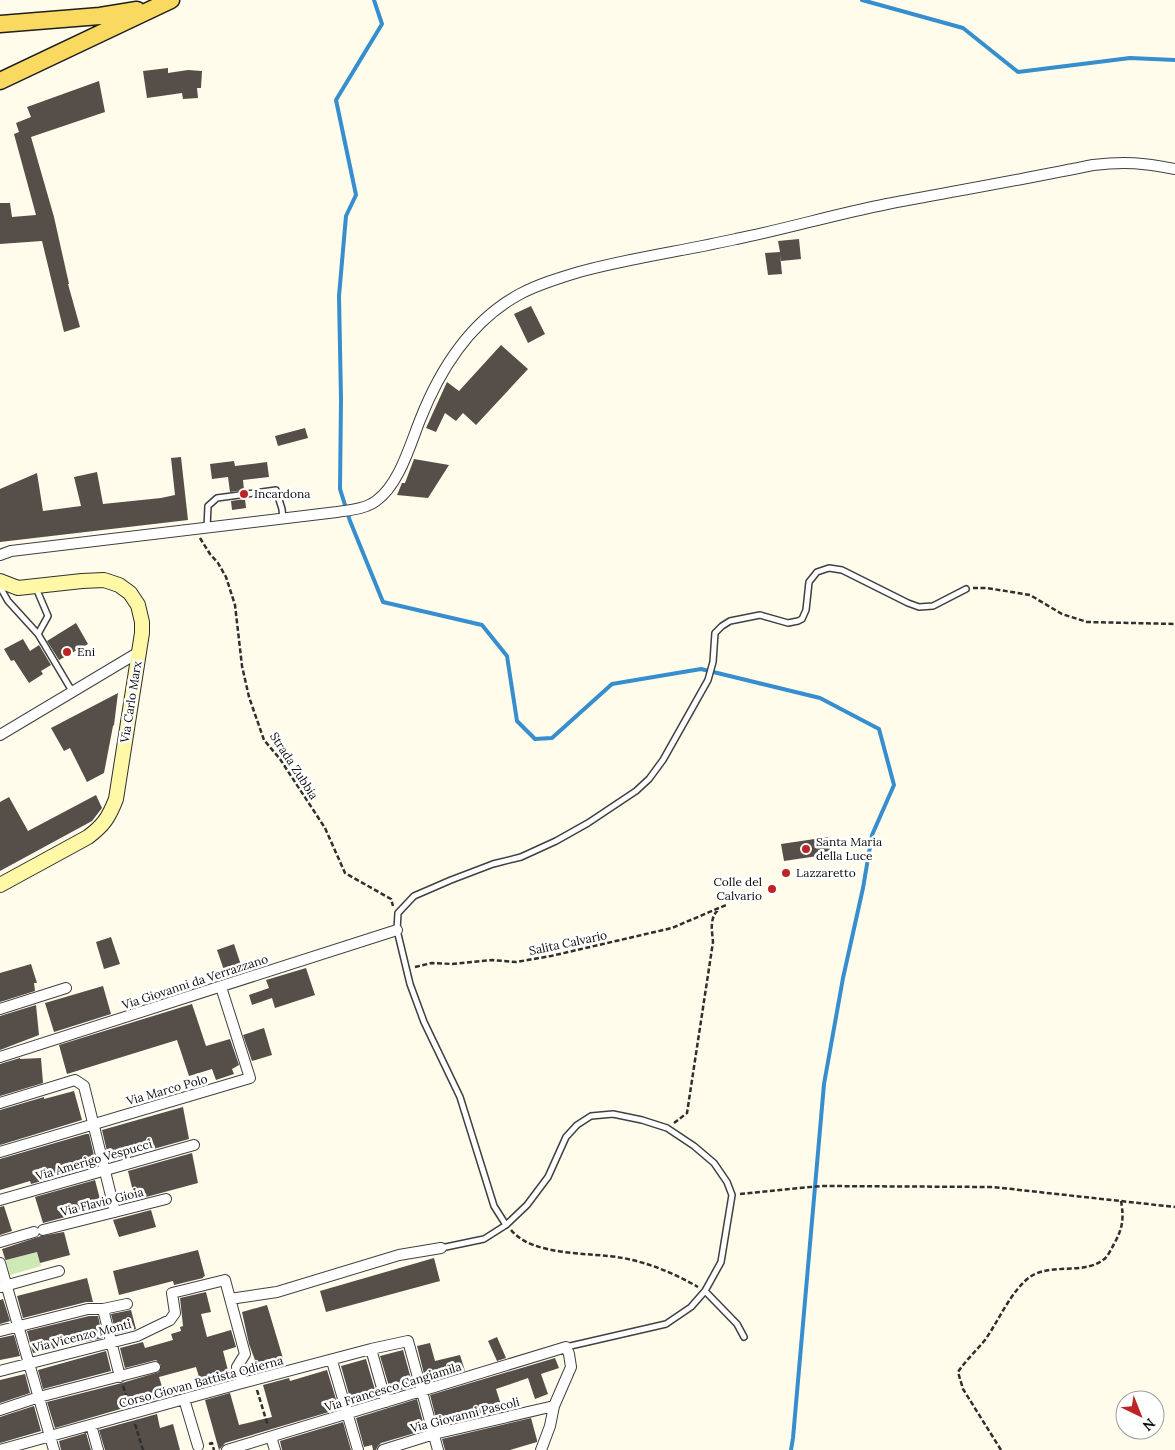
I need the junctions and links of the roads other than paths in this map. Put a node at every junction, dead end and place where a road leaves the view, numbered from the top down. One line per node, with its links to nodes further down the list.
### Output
1 (171, 0): 2 (main road)
2 (151, 8): 3 (main road); 4 (main road)
3 (0, 24)
4 (0, 81)
5 (1175, 169): 6 (street)
6 (283, 519): 7 (street); 7 (lane)
7 (203, 529): 8 (street)
8 (0, 555)
9 (0, 581): 11 (main road, Via Carlo Marx)
10 (0, 587): 13 (lane)
11 (36, 587): 13 (lane); 14 (main road, Via Carlo Marx)
12 (966, 589): 18 (lane)
13 (38, 634): 15 (lane)
14 (139, 652): 15 (street); 17 (main road, Via Carlo Marx)
15 (73, 692): 16 (street)
16 (0, 735)
17 (0, 885)
18 (398, 930): 19 (street, Via Giovanni da Verrazzano); 31 (lane)
19 (221, 987): 22 (street, Via Giovanni da Verrazzano); 24 (street, Via Marco Polo)
20 (66, 988): 21 (street)
21 (0, 1009)
22 (0, 1057)
23 (0, 1103): 24 (street)
24 (94, 1124): 26 (street, Via Marco Polo); 27 (street)
25 (194, 1145): 27 (street, Via Amerigo Vespucci)
26 (0, 1152)
27 (104, 1170): 29 (street, Via Amerigo Vespucci); 30 (street)
28 (166, 1199): 30 (street, Via Flavio Gioia)
29 (0, 1200)
30 (115, 1212): 32 (street, Via Flavio Gioia)
31 (506, 1225): 33 (lane); 37 (lane)
32 (0, 1242)
33 (441, 1248): 38 (street)
34 (0, 1264): 36 (street)
35 (59, 1271): 36 (street)
36 (3, 1287): 41 (street)
37 (705, 1291): 43 (lane); 45 (lane)
38 (230, 1299): 44 (street, Via Vicenzo Monti); 52 (street)
39 (127, 1304): 40 (street)
40 (103, 1309): 41 (street); 44 (street)
41 (18, 1328): 42 (street); 48 (street)
42 (0, 1331)
43 (744, 1337)
44 (112, 1342): 48 (street, Via Vicenzo Monti); 51 (street)
45 (566, 1347): 53 (street, Via Francesco Cangiamila); 57 (street)
46 (370, 1349): 47 (street, Corso Giovan Battista Odierna); 53 (street, Corso Giovan Battista Odierna); 56 (street)
47 (332, 1360): 52 (street, Corso Giovan Battista Odierna); 59 (street)
48 (30, 1363): 50 (street, Via Vicenzo Monti); 54 (street)
49 (155, 1367): 51 (street)
50 (0, 1371)
51 (120, 1377): 54 (street)
52 (242, 1383): 55 (street, Corso Giovan Battista Odierna)
53 (422, 1392): 56 (street, Via Francesco Cangiamila); 61 (street)
54 (39, 1397): 58 (street); 62 (street)
55 (184, 1399): 60 (street, Corso Giovan Battista Odierna); 64 (street)
56 (386, 1402): 59 (street, Via Francesco Cangiamila)
57 (554, 1406): 61 (street, Via Giovanni Pascoli); 66 (street)
58 (0, 1410)
59 (348, 1413): 63 (street, Via Francesco Cangiamila); 71 (street)
60 (91, 1425): 62 (street, Corso Giovan Battista Odierna); 68 (street)
61 (434, 1434): 72 (street, Via Giovanni Pascoli); 73 (street)
62 (49, 1435): 65 (street, Corso Giovan Battista Odierna); 67 (street)
63 (271, 1437): 69 (street, Via Francesco Cangiamila); 70 (street)
64 (198, 1446)
65 (6, 1449)
66 (539, 1449)
67 (54, 1450)
68 (98, 1450)
69 (227, 1450)
70 (275, 1450)
71 (358, 1450)
72 (383, 1450)
73 (438, 1450)

